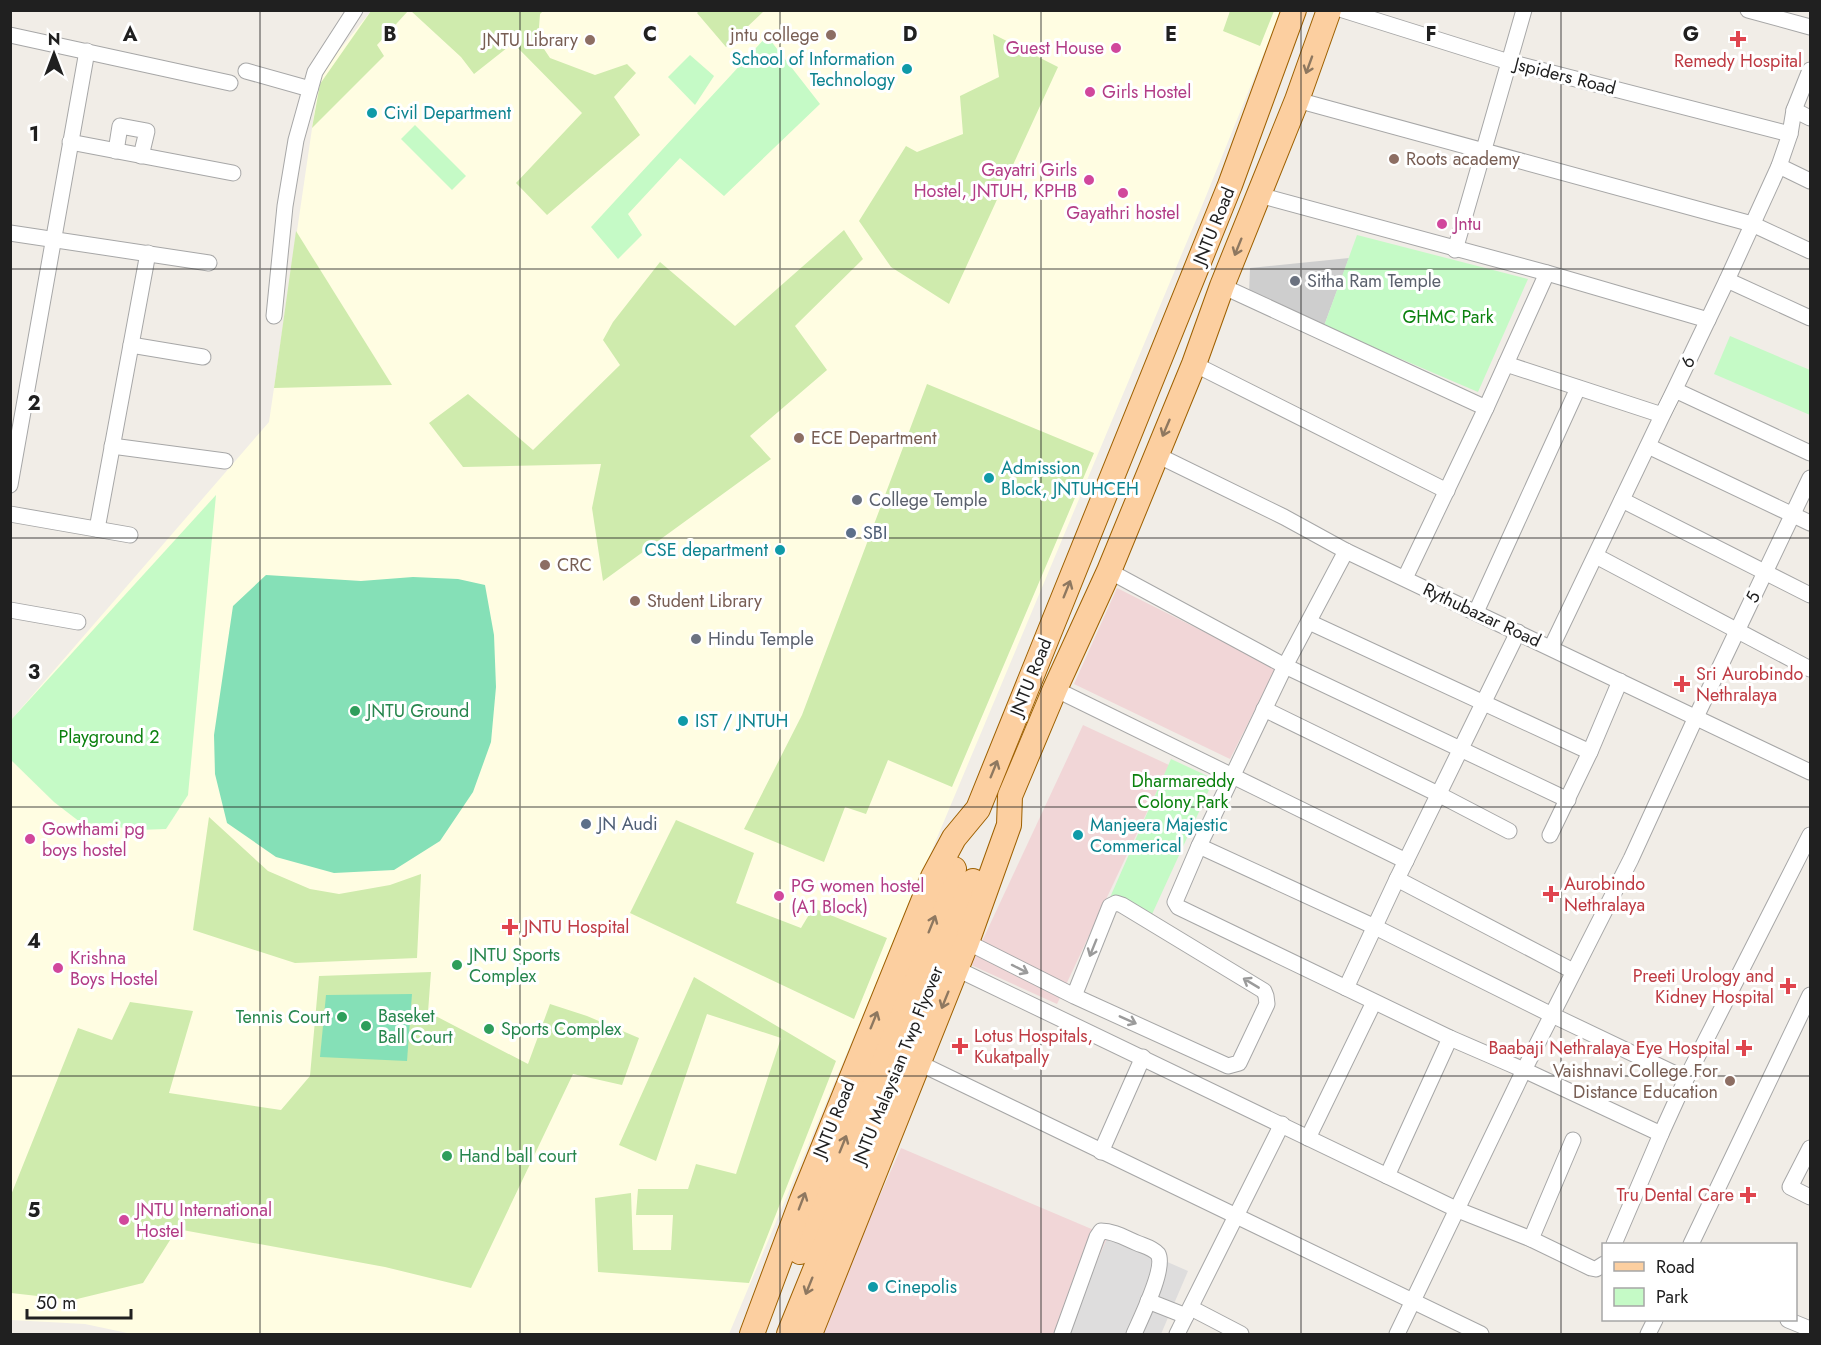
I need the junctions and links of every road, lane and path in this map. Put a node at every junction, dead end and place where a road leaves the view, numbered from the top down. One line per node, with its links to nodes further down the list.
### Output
1 (355, 10): 14 (street)
2 (1294, 10): 18 (main road, JNTU Road)
3 (1329, 10): 15 (main road, JNTU Road, one-way to 15)
4 (1343, 10): 10 (street, Jspiders Road)
5 (1524, 10): 10 (street)
6 (1748, 10): 7 (street)
7 (1810, 27)
8 (10, 35): 9 (street)
9 (87, 51): 13 (street); 21 (street)
10 (1509, 62): 20 (street, Jspiders Road); 23 (street)
11 (1810, 70): 16 (street, 6)
12 (246, 71): 14 (street)
13 (230, 83)
14 (310, 89): 39 (street)
15 (1297, 100): 19 (main road, JNTU Road); 23 (street)
16 (1794, 111): 17 (street); 20 (street, 6)
17 (1810, 118)
18 (1254, 121): 19 (main road); 90 (main road, JNTU Road, one-way to 18)
19 (1283, 134): 28 (main road, JNTU Road)
20 (1790, 134): 25 (street, 6)
21 (70, 142): 22 (street); 31 (street)
22 (116, 151): 24 (street); 24 (street)
23 (1483, 152): 29 (street); 32 (street)
24 (141, 156): 26 (street)
25 (1779, 166): 27 (street); 29 (street, 6)
26 (233, 173)
27 (1810, 181)
28 (1259, 195): 32 (street); 38 (main road, JNTU Road, one-way to 38)
29 (1752, 224): 33 (street); 37 (street, 6)
30 (10, 233): 31 (street)
31 (52, 240): 34 (street); 55 (street)
32 (1455, 250): 36 (street)
33 (1810, 250)
34 (148, 253): 35 (street); 42 (street)
35 (209, 263)
36 (1547, 273): 41 (street); 45 (street)
37 (1727, 280): 40 (street); 41 (street, 6)
38 (1222, 286): 44 (main road, JNTU Road); 47 (street)
39 (274, 316)
40 (1810, 318)
41 (1708, 320): 48 (street, 6)
42 (131, 345): 43 (street); 49 (street)
43 (203, 357)
44 (1194, 364): 52 (main road, JNTU Road, one-way to 52); 56 (street)
45 (1506, 364): 46 (street); 47 (street)
46 (1578, 388): 48 (street); 70 (street)
47 (1486, 408): 56 (street)
48 (1662, 415): 50 (street, 6); 51 (street)
49 (112, 446): 53 (street); 61 (street)
50 (1648, 446): 57 (street, 6); 59 (street)
51 (1810, 453)
52 (1155, 454): 63 (street, Rythubazar Road); 65 (main road, JNTU Road)
53 (225, 462)
54 (1810, 478): 59 (street, 5)
55 (10, 485)
56 (1446, 491): 67 (street)
57 (1622, 500): 64 (street, 6); 66 (street)
58 (10, 514): 61 (street)
59 (1793, 514): 60 (street); 66 (street, 5)
60 (1810, 523)
61 (97, 529): 62 (street)
62 (130, 535)
63 (1346, 551): 67 (street, Rythubazar Road); 72 (street)
64 (1596, 556): 73 (street); 75 (street, 6)
65 (1109, 571): 76 (street); 79 (main road, JNTU Road)
66 (1765, 572): 68 (street); 73 (street, 5)
67 (1405, 578): 70 (street, Rythubazar Road)
68 (1810, 595)
69 (10, 610): 71 (street)
70 (1476, 612): 74 (street, Rythubazar Road)
71 (78, 622)
72 (1309, 622): 76 (street); 80 (street)
73 (1737, 631): 77 (street); 82 (street, 5)
74 (1518, 632): 75 (street, Rythubazar Road); 80 (street)
75 (1551, 648): 78 (street, Rythubazar Road)
76 (1285, 666): 81 (street); 83 (street)
77 (1810, 669)
78 (1620, 681): 82 (street, Rythubazar Road); 84 (street)
79 (1055, 689): 86 (street); 88 (main road, JNTU Road)
80 (1484, 702): 83 (street); 84 (street)
81 (1264, 710): 86 (street); 87 (street)
82 (1696, 717): 85 (street, Rythubazar Road); 101 (street, 5)
83 (1462, 748): 87 (street); 89 (street)
84 (1590, 752): 89 (street)
85 (1810, 772)
86 (1232, 777): 95 (street); 96 (street)
87 (1438, 794): 91 (street); 96 (street)
88 (1010, 796): 94 (main road, JNTU Malaysian Twp Flyover); 99 (main road, JNTU Road)
89 (1568, 800): 92 (street)
90 (978, 809): 94 (main road, JNTU Malaysian Twp Flyover); 132 (main road, JNTU Road, one-way to 90)
91 (1509, 831)
92 (1550, 835)
93 (1810, 835): 111 (street)
94 (977, 842): 133 (main road, JNTU Malaysian Twp Flyover, one-way to 94); 134 (main road, JNTU Malaysian Twp Flyover, one-way to 134)
95 (1199, 846): 98 (street); 102 (street)
96 (1406, 861): 97 (street)
97 (1397, 879): 98 (street); 101 (street)
98 (1376, 927): 102 (street); 106 (street)
99 (967, 942): 100 (main road, JNTU Road); 104 (street, one-way to 104)
100 (957, 969): 108 (street); 109 (main road, JNTU Road, one-way to 109)
101 (1573, 971): 106 (street, 5)
102 (1346, 988): 105 (street)
103 (1810, 995): 124 (street)
104 (1074, 996): 104 (street, one-way to 104)
105 (1374, 1002): 107 (street); 114 (street)
106 (1552, 1015): 110 (street, 5); 111 (street)
107 (1450, 1038): 110 (street); 118 (street)
108 (1143, 1057): 112 (street); 117 (street)
109 (919, 1063): 117 (street); 135 (main road, JNTU Road)
110 (1524, 1070): 113 (street); 120 (street, 5)
111 (1686, 1079): 113 (street)
112 (1282, 1124): 114 (street); 121 (street)
113 (1661, 1134): 123 (street)
114 (1308, 1138): 118 (street)
115 (1573, 1140): 122 (street)
116 (1810, 1148): 119 (street)
117 (1101, 1152): 121 (street)
118 (1387, 1176): 120 (street)
119 (1810, 1197)
120 (1458, 1210): 122 (street); 127 (street, 5)
121 (1236, 1217): 127 (street); 128 (street)
122 (1531, 1239): 125 (street)
123 (1615, 1243)
124 (1691, 1243)
125 (1602, 1265)
126 (1148, 1301): 128 (street); 136 (street); 137 (street)
127 (1413, 1302): 140 (street, 5); 141 (street)
128 (1189, 1312): 138 (street); 139 (street)
129 (1655, 1321): 142 (street)
130 (1790, 1321): 131 (street)
131 (1810, 1329)
132 (752, 1335)
133 (767, 1335)
134 (789, 1335)
135 (810, 1335)
136 (1062, 1335)
137 (1134, 1335)
138 (1177, 1335)
139 (1241, 1335)
140 (1397, 1335)
141 (1481, 1335)
142 (1648, 1335)

